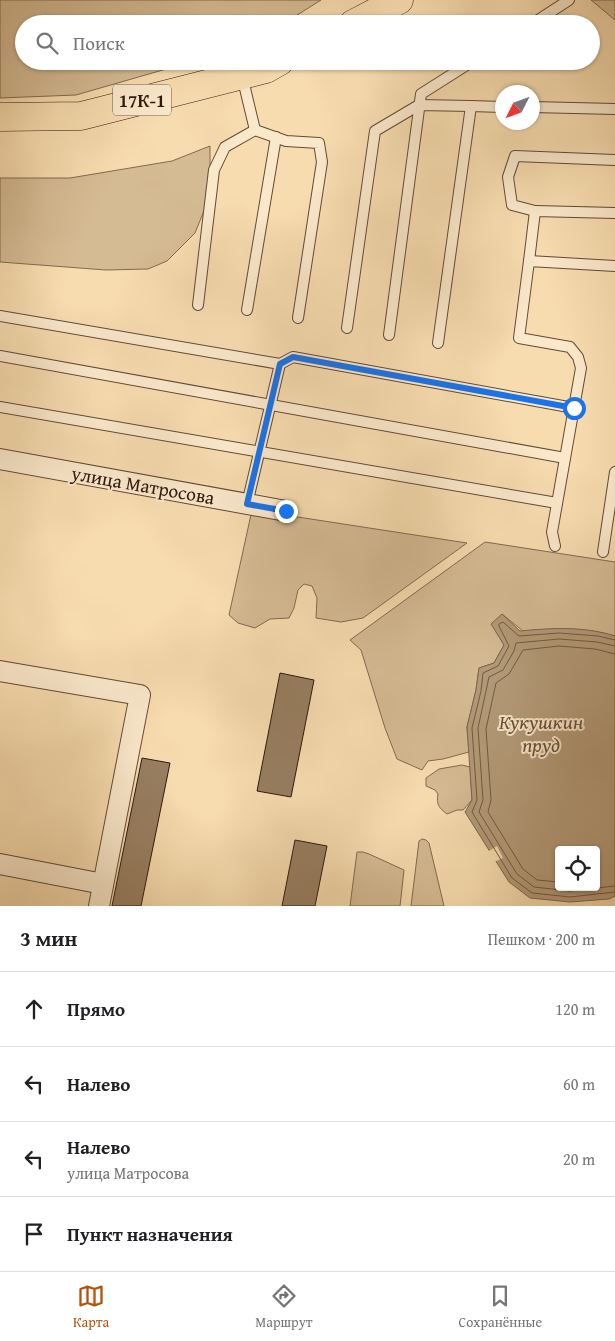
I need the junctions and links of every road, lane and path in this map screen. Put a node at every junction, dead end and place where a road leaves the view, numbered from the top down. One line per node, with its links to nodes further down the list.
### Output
1 (399, 0): 3 (main road)
2 (569, 0): 4 (lane)
3 (370, 15)
4 (546, 15)
5 (262, 70): 7 (main road, 17К-1)
6 (459, 70): 8 (lane)
7 (241, 75): 13 (main road, 17К-1); 14 (lane)
8 (419, 104): 9 (lane); 25 (lane); 26 (lane)
9 (472, 106): 10 (lane); 27 (lane)
10 (495, 107)
11 (540, 107): 12 (lane)
12 (615, 109)
13 (0, 117)
14 (255, 130): 15 (lane); 21 (lane)
15 (276, 137): 22 (lane); 24 (lane)
16 (615, 160): 17 (lane)
17 (535, 211): 18 (lane); 19 (lane)
18 (615, 213)
19 (528, 261): 20 (lane); 32 (lane)
20 (615, 266)
21 (198, 306)
22 (247, 310)
23 (0, 316): 29 (lane)
24 (298, 318)
25 (347, 328)
26 (389, 335)
27 (438, 343)
28 (0, 356): 30 (lane)
29 (280, 364): 30 (lane); 32 (lane)
30 (270, 405): 33 (lane); 34 (lane)
31 (0, 407): 33 (lane)
32 (574, 408): 34 (lane)
33 (259, 452): 37 (lane); 38 (lane)
34 (565, 458): 37 (lane)
35 (0, 459): 38 (street, улица Матросова)
36 (615, 472): 41 (lane)
37 (557, 503): 40 (lane)
38 (247, 504): 39 (street, улица Матросова)
39 (286, 511)
40 (556, 546)
41 (603, 552)
42 (0, 671): 44 (street)
43 (0, 864): 44 (street)
44 (103, 884): 45 (street)
45 (99, 906)

